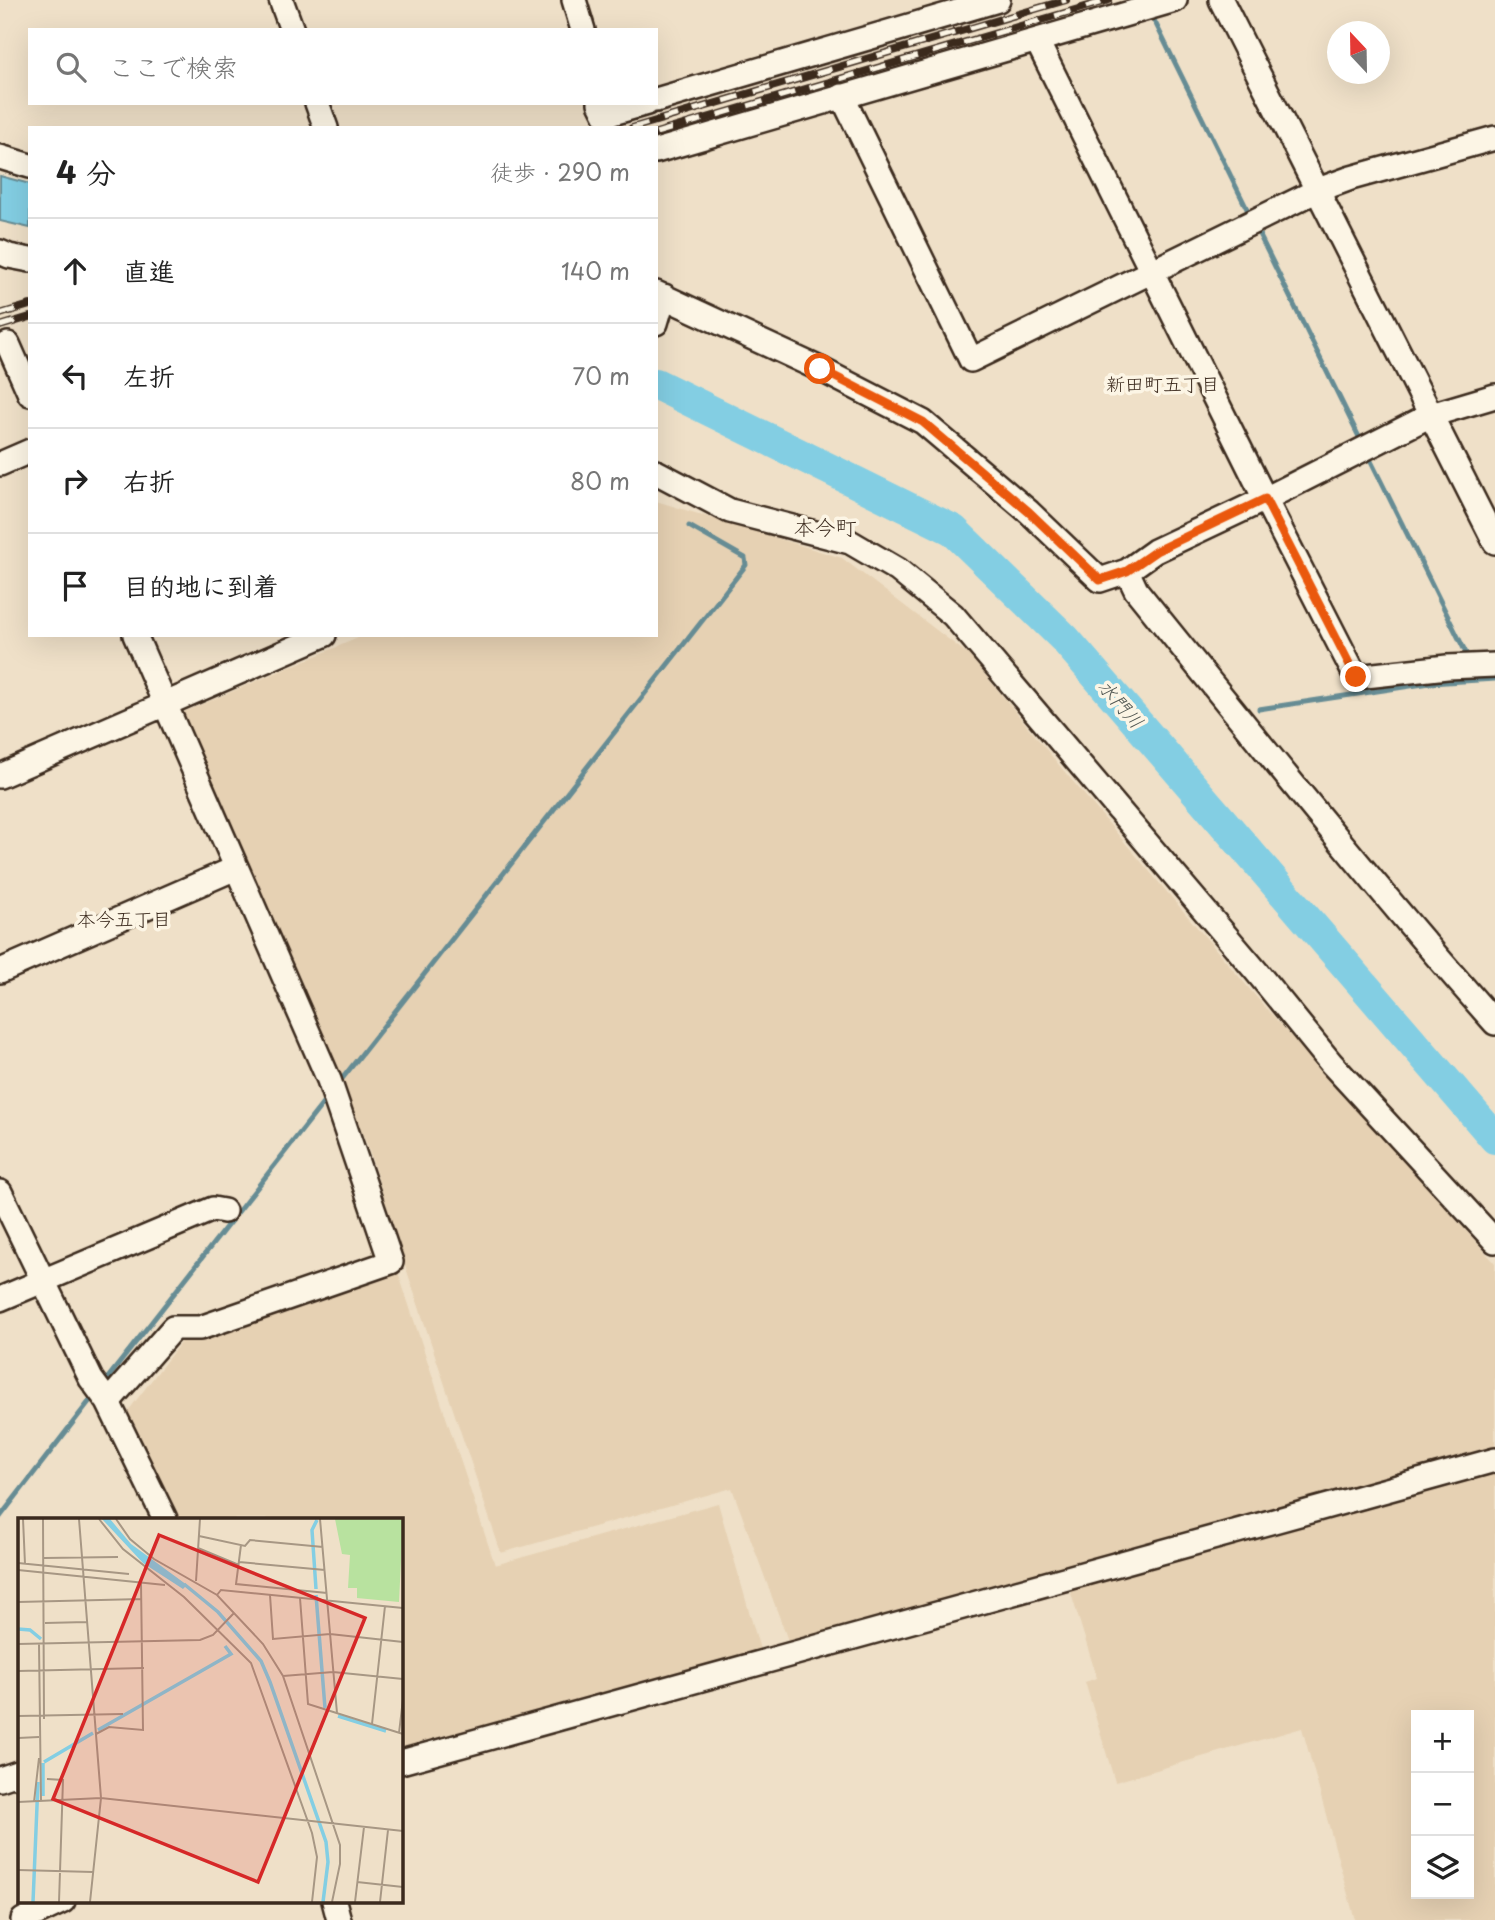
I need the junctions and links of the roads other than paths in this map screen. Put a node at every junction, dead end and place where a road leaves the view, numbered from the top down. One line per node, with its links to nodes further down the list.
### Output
1 (281, 0): 6 (street)
2 (575, 0): 7 (street)
3 (998, 0): 10 (street)
4 (1175, 0): 8 (street)
5 (1221, 0): 19 (street)
6 (291, 28)
7 (582, 28)
8 (1037, 41): 9 (street); 22 (street)
9 (842, 96): 16 (street); 22 (street)
10 (658, 99)
11 (318, 105): 14 (street)
12 (601, 105): 13 (street)
13 (640, 105)
14 (325, 126)
15 (1495, 138): 19 (street)
16 (658, 150)
17 (0, 157): 18 (street)
18 (28, 165)
19 (1318, 190): 22 (street); 27 (street)
20 (0, 251): 21 (street)
21 (28, 260)
22 (1151, 271): 31 (street)
23 (660, 305): 33 (street)
24 (13, 343): 25 (street)
25 (28, 388)
26 (1495, 396): 27 (street)
27 (1431, 415): 31 (street); 32 (street)
28 (28, 452): 29 (street)
29 (0, 464)
30 (658, 473): 44 (street)
31 (1265, 499): 33 (street); 36 (street)
32 (1495, 542)
33 (1127, 571): 41 (street)
34 (136, 637): 37 (street)
35 (319, 637): 37 (street)
36 (1495, 665)
37 (165, 704): 38 (street); 39 (street)
38 (0, 776)
39 (236, 868): 40 (street); 47 (street)
40 (0, 971)
41 (1495, 1023)
42 (0, 1192): 45 (street)
43 (225, 1211): 45 (street)
44 (1495, 1241)
45 (43, 1280): 46 (street); 47 (street)
46 (0, 1299)
47 (108, 1402): 49 (street)
48 (1495, 1460): 50 (street)
49 (165, 1518)
50 (402, 1762)
51 (18, 1773): 52 (street)
52 (0, 1779)
53 (62, 1902): 56 (street)
54 (64, 1902): 57 (street)
55 (334, 1902): 58 (street)
56 (23, 1920)
57 (72, 1920)
58 (339, 1920)

